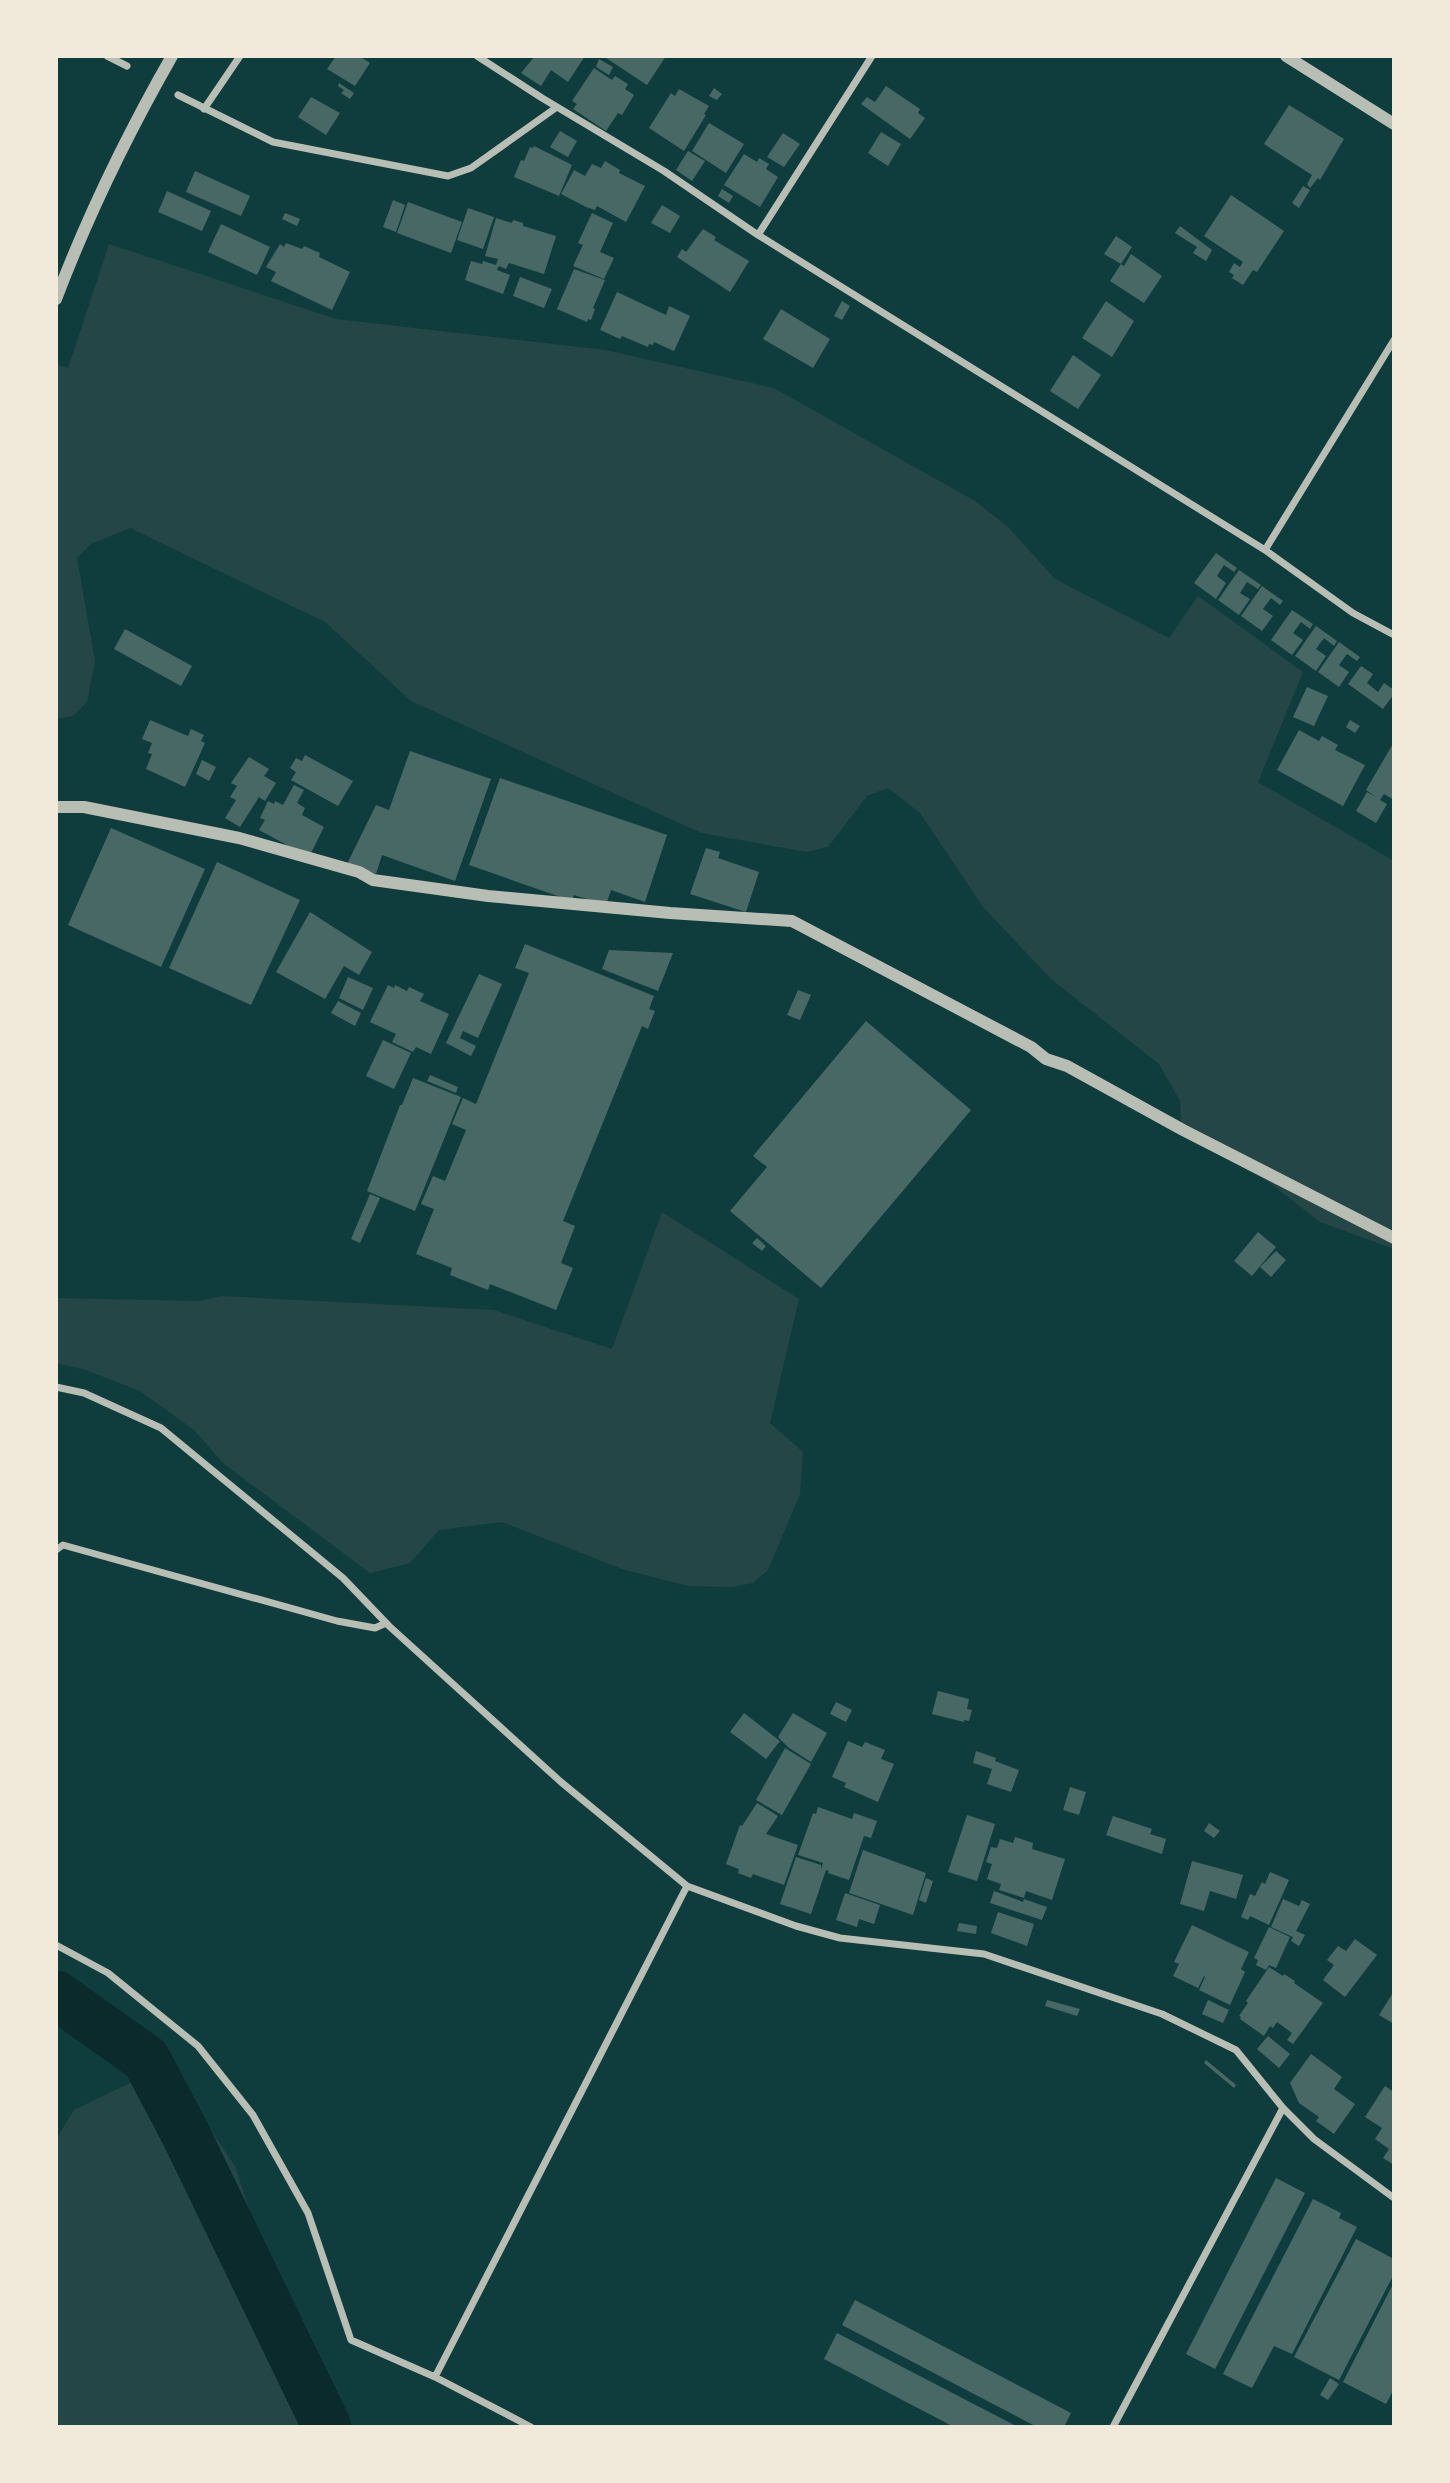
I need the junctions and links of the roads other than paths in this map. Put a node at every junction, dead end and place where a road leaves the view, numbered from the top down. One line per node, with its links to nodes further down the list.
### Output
1 (107, 56): 7 (street)
2 (173, 56): 13 (street)
3 (240, 56): 10 (street)
4 (477, 56): 9 (street)
5 (872, 56): 12 (street)
6 (1286, 56): 11 (street)
7 (127, 66)
8 (178, 94): 10 (street)
9 (557, 107): 10 (street); 12 (street)
10 (204, 109)
11 (1394, 124)
12 (758, 235): 15 (street)
13 (56, 299)
14 (1394, 340): 15 (street)
15 (1265, 550): 16 (street)
16 (1394, 635)
17 (56, 807): 18 (street)
18 (1394, 1238)
19 (56, 1387): 21 (street)
20 (56, 1550): 21 (street)
21 (386, 1623): 22 (street)
22 (687, 1886): 24 (street); 26 (street)
23 (56, 1945): 26 (street)
24 (1283, 2108): 25 (street); 28 (street)
25 (1394, 2198)
26 (435, 2377): 27 (street)
27 (531, 2427)
28 (1113, 2427)

